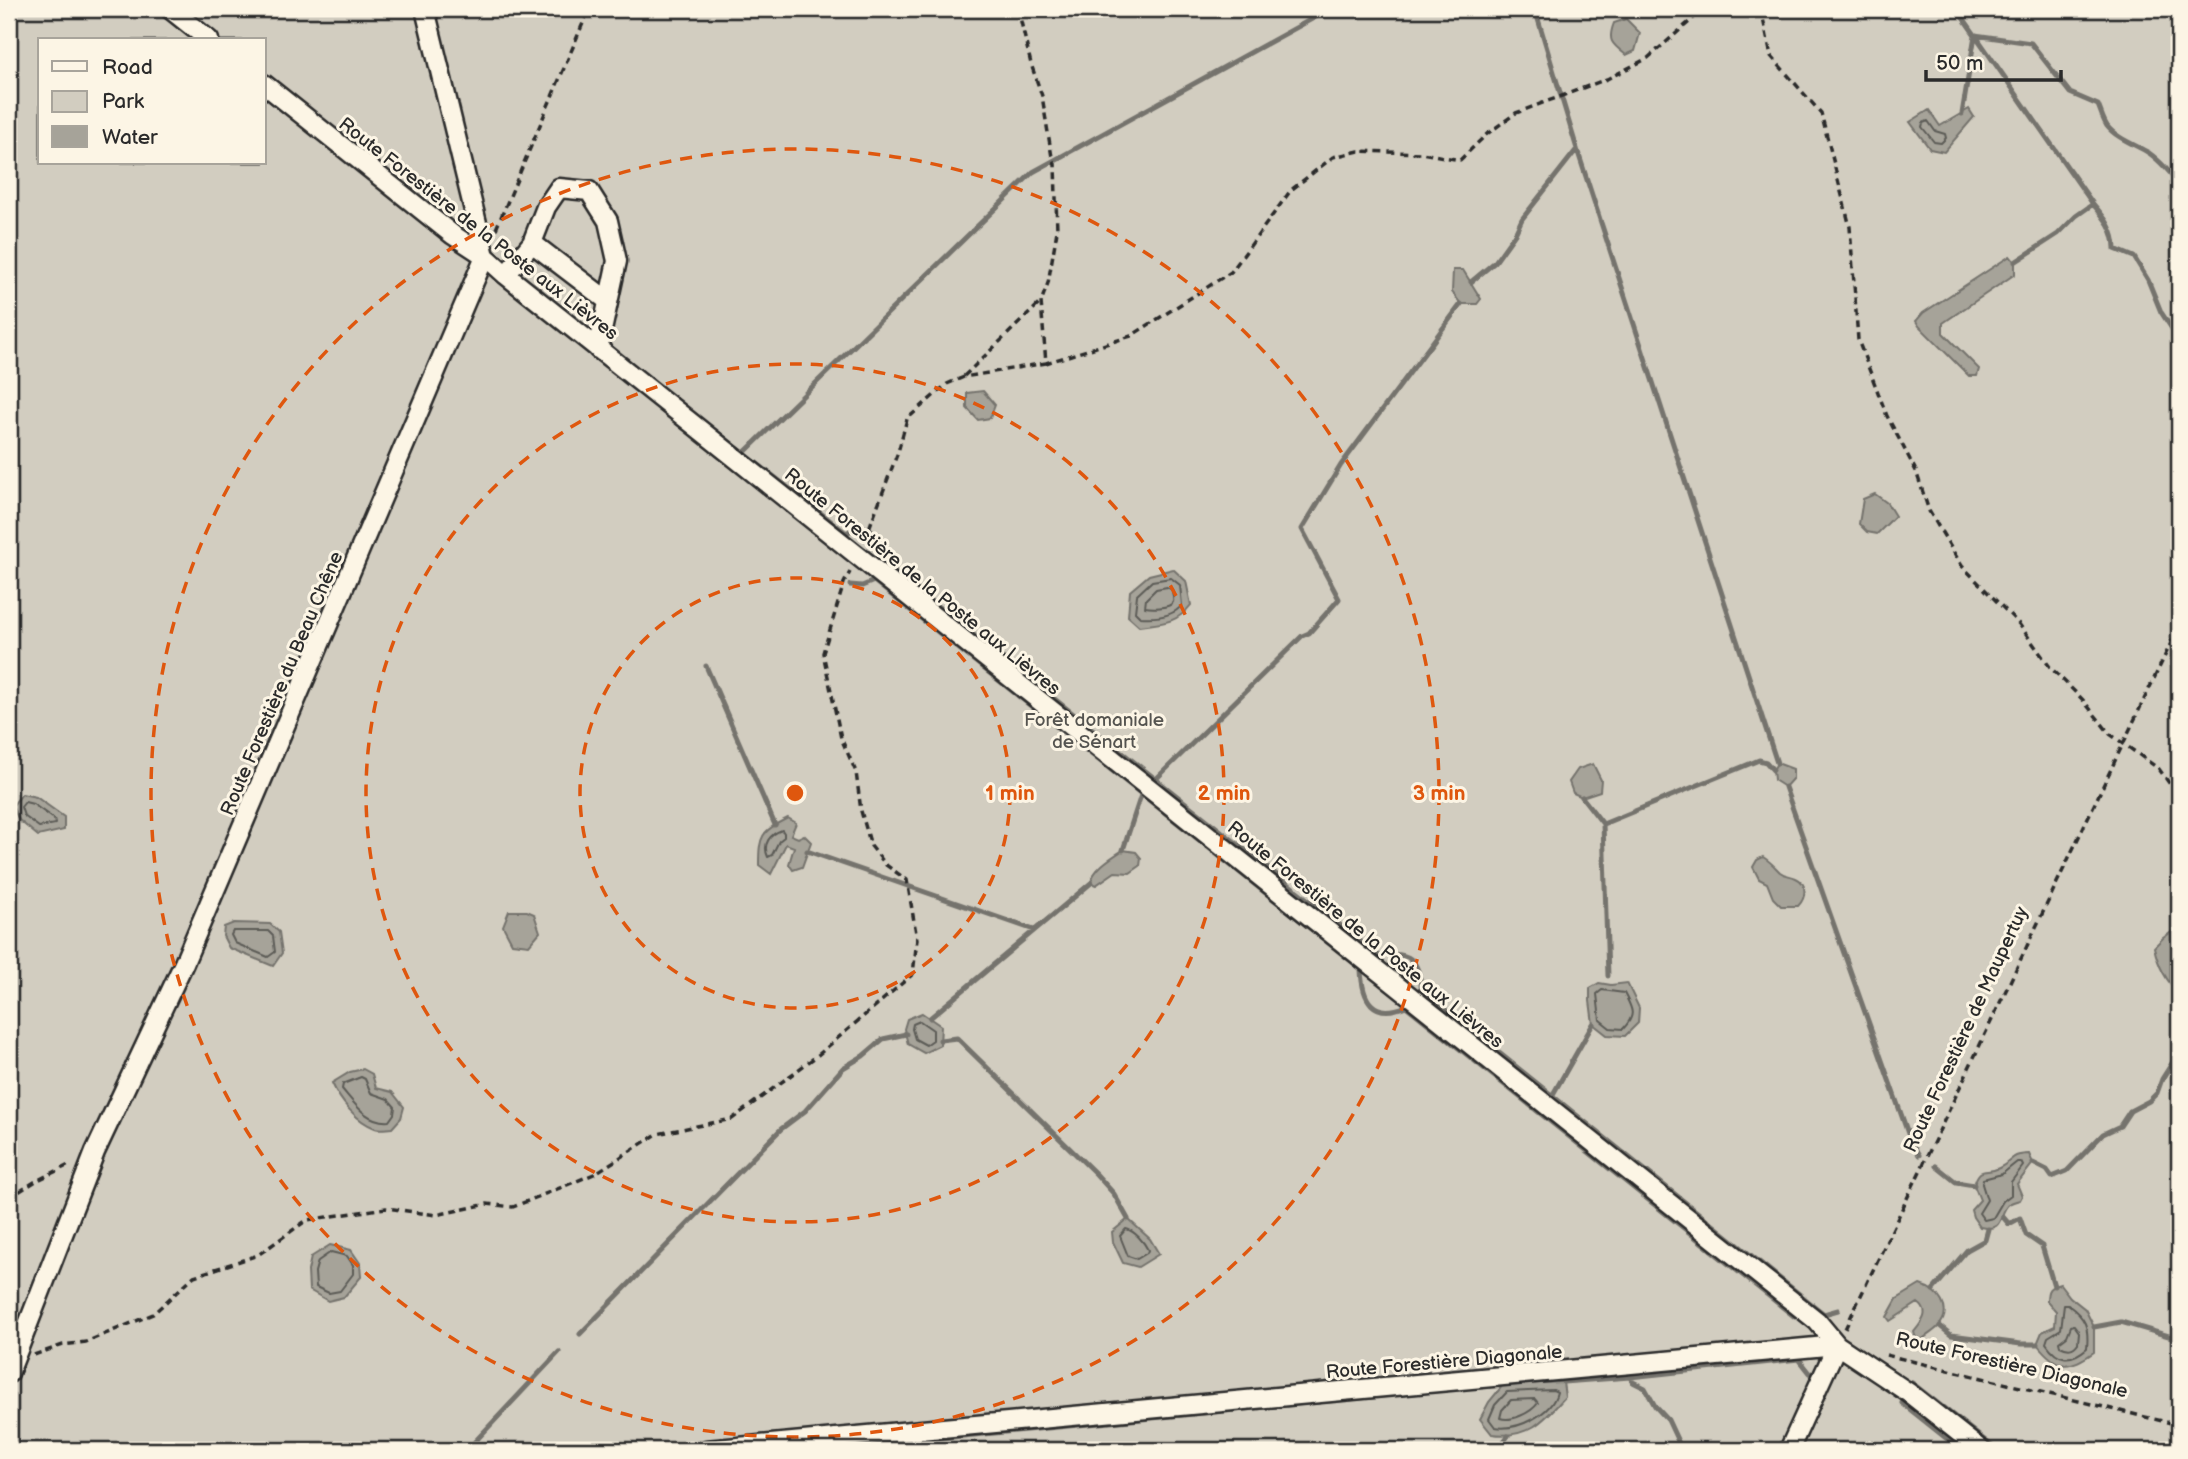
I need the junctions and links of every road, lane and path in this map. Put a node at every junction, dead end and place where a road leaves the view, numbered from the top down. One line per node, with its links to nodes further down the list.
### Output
1 (170, 9): 7 (street)
2 (425, 9): 10 (street)
3 (589, 9): 10 (path)
4 (1018, 9): 13 (path)
5 (1704, 9): 15 (path)
6 (1761, 9): 19 (path)
7 (206, 38)
8 (266, 86): 10 (street, Route Forestière de la Poste aux Lièvres)
9 (532, 243): 11 (street); 12 (street); 12 (street)
10 (485, 256): 11 (street, Route Forestière de la Poste aux Lièvres); 21 (street, Route Forestière du Beau Chêne)
11 (506, 275): 14 (street, Route Forestière de la Poste aux Lièvres)
12 (608, 301): 14 (street)
13 (1041, 302): 15 (path); 16 (path)
14 (598, 349): 17 (street, Route Forestière de la Poste aux Lièvres)
15 (1046, 363): 16 (path)
16 (964, 377): 17 (path)
17 (858, 556): 23 (street, Route Forestière de la Poste aux Lièvres); 25 (path)
18 (2179, 626): 19 (path, Route Forestière de Maupertuy)
19 (2124, 742): 20 (path); 23 (path, Route Forestière de Maupertuy)
20 (2179, 793)
21 (95, 1152): 22 (path); 25 (street, Route Forestière du Beau Chêne)
22 (9, 1198)
23 (1837, 1345): 27 (street, Route Forestière Diagonale); 28 (street); 29 (street, Route Forestière de la Poste aux Lièvres)
24 (1884, 1355): 26 (path, Route Forestière Diagonale)
25 (11, 1368)
26 (2179, 1425)
27 (706, 1450)
28 (1789, 1450)
29 (1981, 1450)

